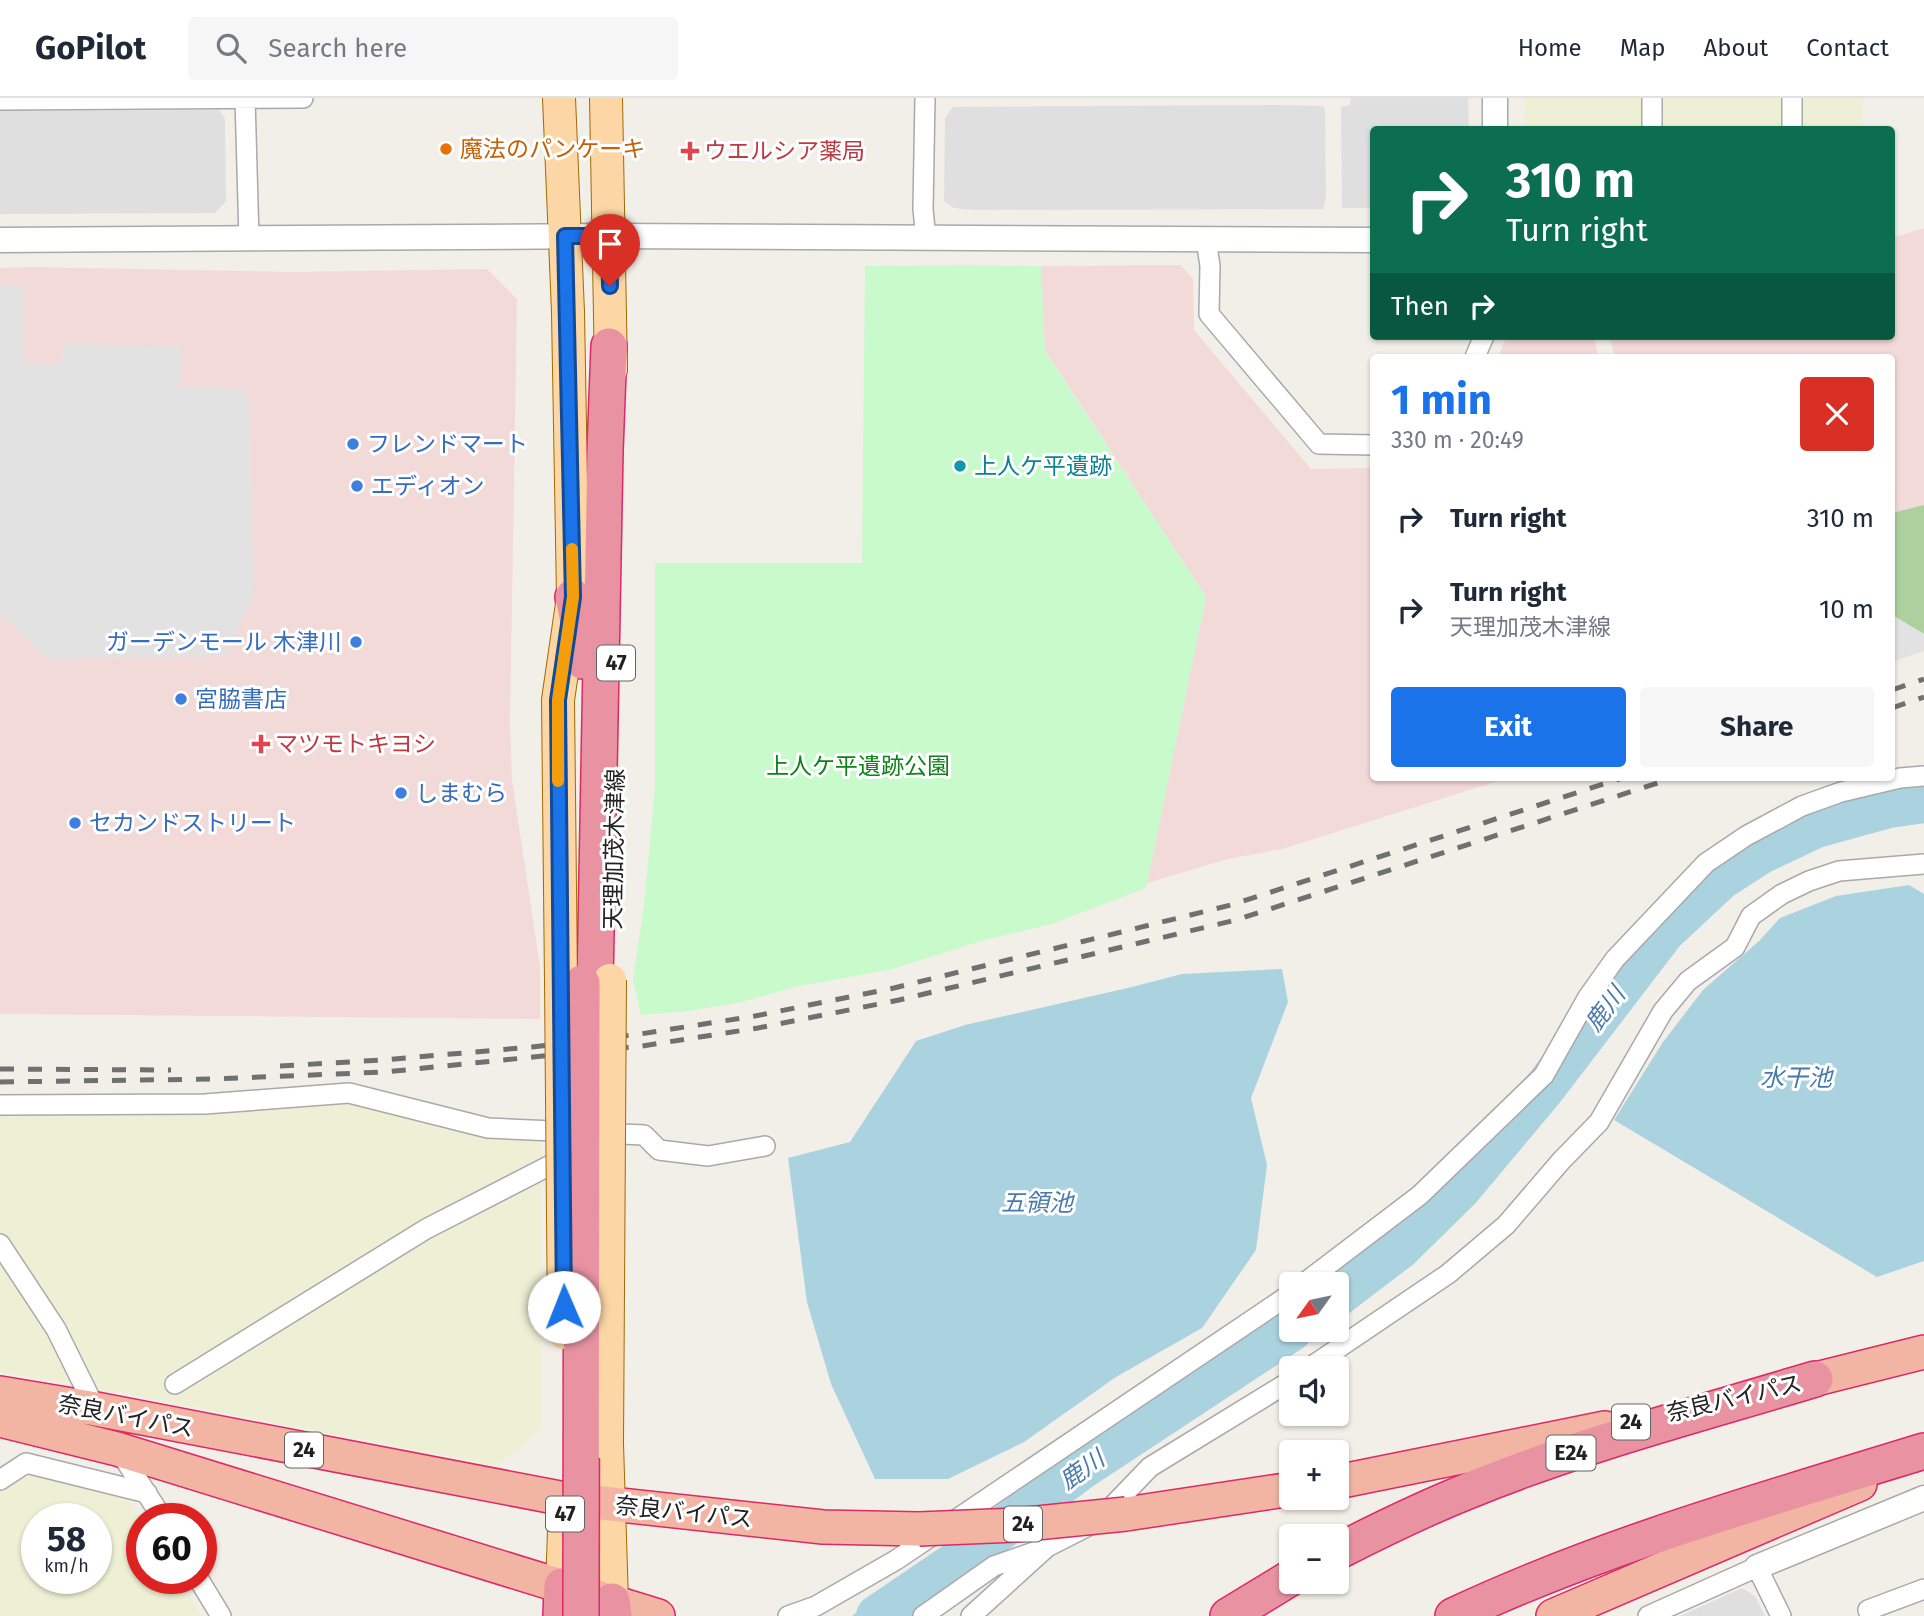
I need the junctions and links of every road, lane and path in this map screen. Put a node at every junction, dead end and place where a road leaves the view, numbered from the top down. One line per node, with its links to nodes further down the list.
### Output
1 (246, 98): 2 (street); 9 (street); 16 (street)
2 (303, 98)
3 (559, 98): 14 (main road)
4 (606, 98): 15 (main road)
5 (925, 98): 17 (street)
6 (1495, 98): 11 (street)
7 (1652, 98): 12 (street)
8 (1792, 98): 13 (street)
9 (108, 99): 10 (street)
10 (0, 100)
11 (1495, 126)
12 (1652, 126)
13 (1792, 126)
14 (565, 236): 15 (street); 16 (street); 23 (main road)
15 (609, 236): 17 (street); 21 (main road)
16 (249, 239): 19 (street)
17 (926, 239): 18 (street)
18 (1206, 239): 20 (street); 22 (street)
19 (0, 240)
20 (1370, 240)
21 (609, 346): 28 (highway)
22 (1370, 444)
23 (573, 597): 28 (highway)
24 (1924, 776): 25 (street)
25 (1895, 779)
26 (1887, 781): 33 (street)
27 (1924, 864): 36 (street)
28 (587, 982): 50 (main road, 47, bridge); 53 (main road, 47, bridge); 61 (highway); 63 (highway, bridge)
29 (0, 1105): 30 (street)
30 (588, 1133): 31 (street); 38 (street)
31 (765, 1146)
32 (0, 1244): 41 (street)
33 (1319, 1272)
34 (1279, 1302): 65 (street)
35 (1924, 1352): 37 (highway, 奈良バイパス / 24)
36 (1327, 1356)
37 (1815, 1380): 47 (highway, 奈良バイパス / 24); 54 (highway, E24)
38 (176, 1384)
39 (1279, 1388): 55 (street)
40 (0, 1393): 41 (highway, 奈良バイパス / 24)
41 (96, 1409): 43 (street); 50 (highway, 奈良バイパス / 24)
42 (0, 1420): 43 (highway, 奈良バイパス / 24)
43 (117, 1449): 49 (street); 60 (highway, 奈良バイパス / 24)
44 (1924, 1451): 69 (highway)
45 (1924, 1457): 70 (highway)
46 (0, 1480): 49 (street)
47 (1349, 1480)
48 (1279, 1491): 53 (highway, 奈良バイパス / 24, bridge)
49 (147, 1493): 52 (street)
50 (565, 1499): 53 (highway, 奈良バイパス / 24); 60 (main road, 47)
51 (1924, 1499): 56 (street)
52 (153, 1503)
53 (609, 1505): 61 (main road, 47)
54 (1349, 1546)
55 (1047, 1547): 66 (street); 67 (street)
56 (1757, 1567): 71 (street); 72 (street)
57 (1279, 1585): 68 (highway)
58 (1924, 1589): 73 (street)
59 (208, 1594): 62 (street)
60 (562, 1601): 61 (highway, 奈良バイパス / 24)
61 (608, 1611): 64 (highway, 奈良バイパス / 24)
62 (221, 1616)
63 (581, 1616)
64 (658, 1616)
65 (788, 1616)
66 (923, 1616)
67 (971, 1616)
68 (1228, 1616)
69 (1453, 1616)
70 (1553, 1616)
71 (1648, 1616)
72 (1781, 1616)
73 (1871, 1616)

